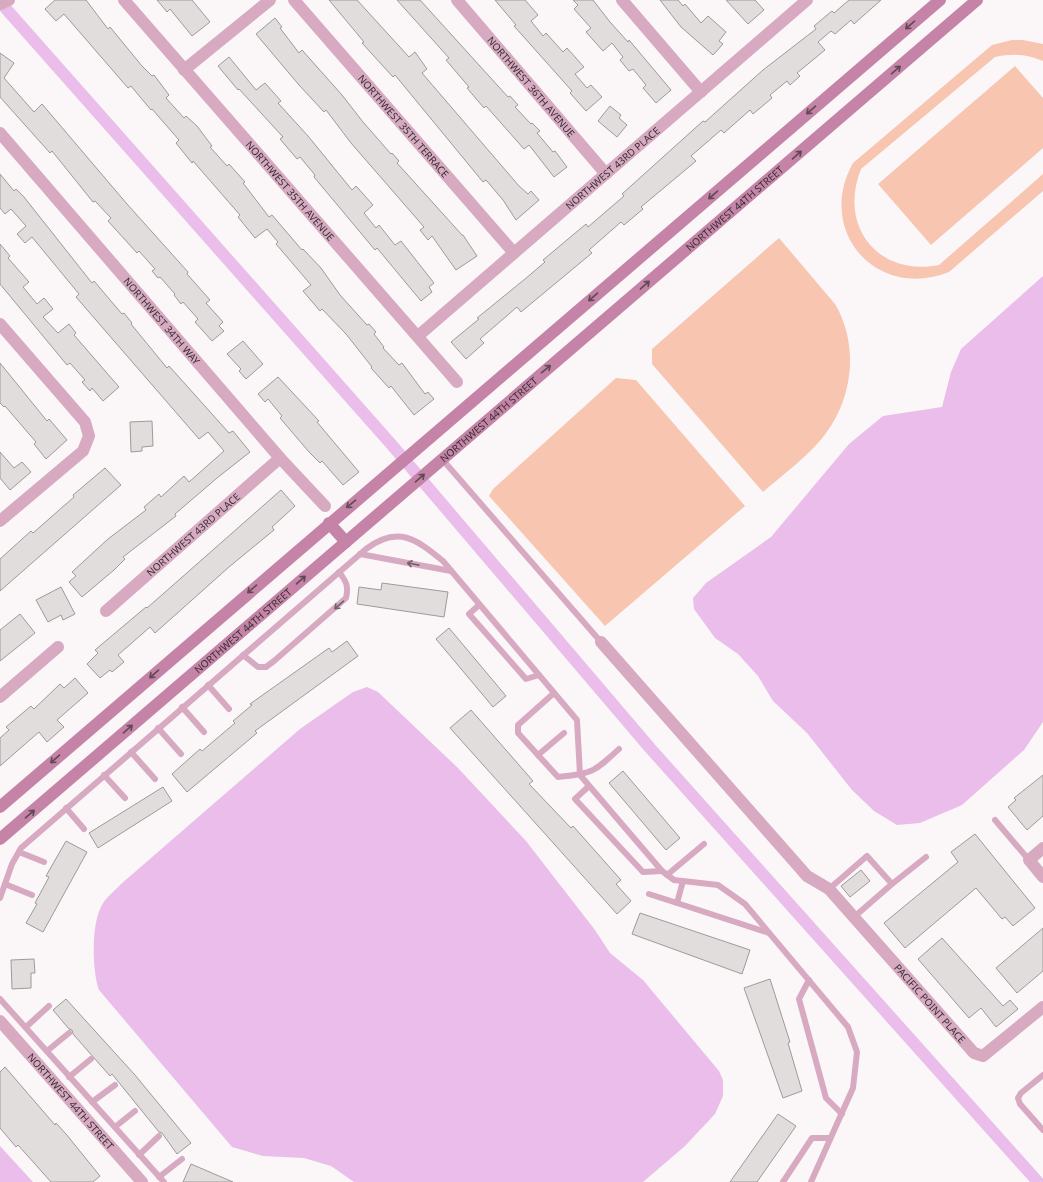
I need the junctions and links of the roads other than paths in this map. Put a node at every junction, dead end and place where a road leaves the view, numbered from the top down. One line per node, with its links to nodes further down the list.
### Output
1 (8, 0): 10 (street)
2 (124, 0): 12 (street, NORTHWEST 35TH AVENUE)
3 (270, 0): 12 (street)
4 (294, 0): 16 (street, NORTHWEST 35TH TERRACE)
5 (457, 0): 15 (street, NORTHWEST 36TH AVENUE)
6 (622, 0): 13 (street)
7 (807, 0): 11 (street, NORTHWEST 43RD PLACE)
8 (940, 0): 24 (street, one-way to 24)
9 (977, 0): 21 (street, NORTHWEST 44TH STREET, one-way to 9)
10 (0, 4)
11 (794, 4): 13 (street, NORTHWEST 43RD PLACE)
12 (184, 70): 18 (street, NORTHWEST 35TH AVENUE)
13 (701, 92): 15 (street, NORTHWEST 43RD PLACE)
14 (0, 133): 20 (street, NORTHWEST 34TH WAY)
15 (606, 174): 16 (street, NORTHWEST 43RD PLACE)
16 (514, 253): 18 (street, NORTHWEST 43RD PLACE)
17 (0, 324): 23 (street)
18 (418, 336): 19 (street, NORTHWEST 35TH AVENUE)
19 (457, 382)
20 (280, 458): 22 (street, NORTHWEST 34TH WAY); 30 (street, NORTHWEST 43RD PLACE)
21 (442, 459): 25 (street, NORTHWEST 44TH STREET, one-way to 21); 31 (lane)
22 (325, 506)
23 (1, 518)
24 (329, 523): 25 (street); 52 (street, one-way to 52)
25 (346, 542): 56 (street, NORTHWEST 44TH STREET, one-way to 25)
26 (360, 554): 27 (lane, one-way to 26); 27 (lane); 28 (lane)
27 (451, 571): 29 (lane)
28 (339, 572): 33 (lane); 33 (lane, one-way to 33)
29 (479, 604): 34 (lane); 34 (lane)
30 (106, 611)
31 (601, 642): 68 (street, PACIFIC POINT PLACE)
32 (58, 647): 37 (street)
33 (243, 654): 35 (lane)
34 (539, 675): 36 (lane)
35 (208, 685): 38 (lane); 39 (lane)
36 (554, 693): 46 (lane); 48 (lane)
37 (0, 697)
38 (182, 707): 40 (lane); 41 (lane)
39 (229, 709)
40 (158, 728): 44 (lane); 45 (lane)
41 (204, 732)
42 (564, 732): 46 (lane)
43 (619, 749): 48 (lane)
44 (131, 752): 47 (lane); 49 (lane)
45 (181, 754)
46 (538, 755): 48 (lane)
47 (104, 775): 51 (lane); 53 (lane)
48 (580, 775): 50 (lane)
49 (155, 779)
50 (589, 786): 63 (lane); 63 (lane)
51 (125, 798)
52 (0, 807)
53 (66, 808): 55 (lane); 59 (lane)
54 (995, 820): 61 (lane)
55 (84, 829)
56 (0, 839)
57 (704, 844): 63 (lane)
58 (1043, 848): 61 (street)
59 (19, 852): 62 (lane); 66 (lane)
60 (926, 857): 67 (lane)
61 (1029, 860): 64 (street)
62 (44, 862)
63 (665, 873): 65 (lane)
64 (1043, 877)
65 (684, 881): 72 (lane); 74 (lane)
66 (5, 884): 70 (lane); 71 (lane)
67 (892, 884): 68 (lane); 73 (lane)
68 (829, 889): 73 (street, PACIFIC POINT PLACE)
69 (648, 894): 72 (lane)
70 (32, 895)
71 (0, 898)
72 (677, 903): 74 (lane)
73 (854, 917): 78 (street, PACIFIC POINT PLACE)
74 (769, 933): 75 (lane)
75 (809, 980): 89 (lane); 89 (lane)
76 (0, 999): 80 (lane)
77 (50, 1006): 80 (lane)
78 (1043, 1007)
79 (0, 1021): 97 (street, NORTHWEST 44TH STREET)
80 (26, 1027): 82 (lane)
81 (69, 1033): 82 (lane)
82 (47, 1051): 84 (lane)
83 (91, 1059): 84 (lane)
84 (70, 1077): 87 (lane)
85 (1042, 1078): 91 (lane)
86 (115, 1084): 87 (lane)
87 (92, 1102): 90 (lane)
88 (135, 1111): 90 (lane)
89 (842, 1114): 93 (lane)
90 (115, 1127): 94 (lane)
91 (1043, 1130)
92 (159, 1136): 94 (lane)
93 (830, 1138): 98 (lane); 99 (lane)
94 (139, 1154): 96 (lane)
95 (182, 1158): 96 (lane)
96 (162, 1180)
97 (142, 1182)
98 (784, 1182)
99 (811, 1182)

